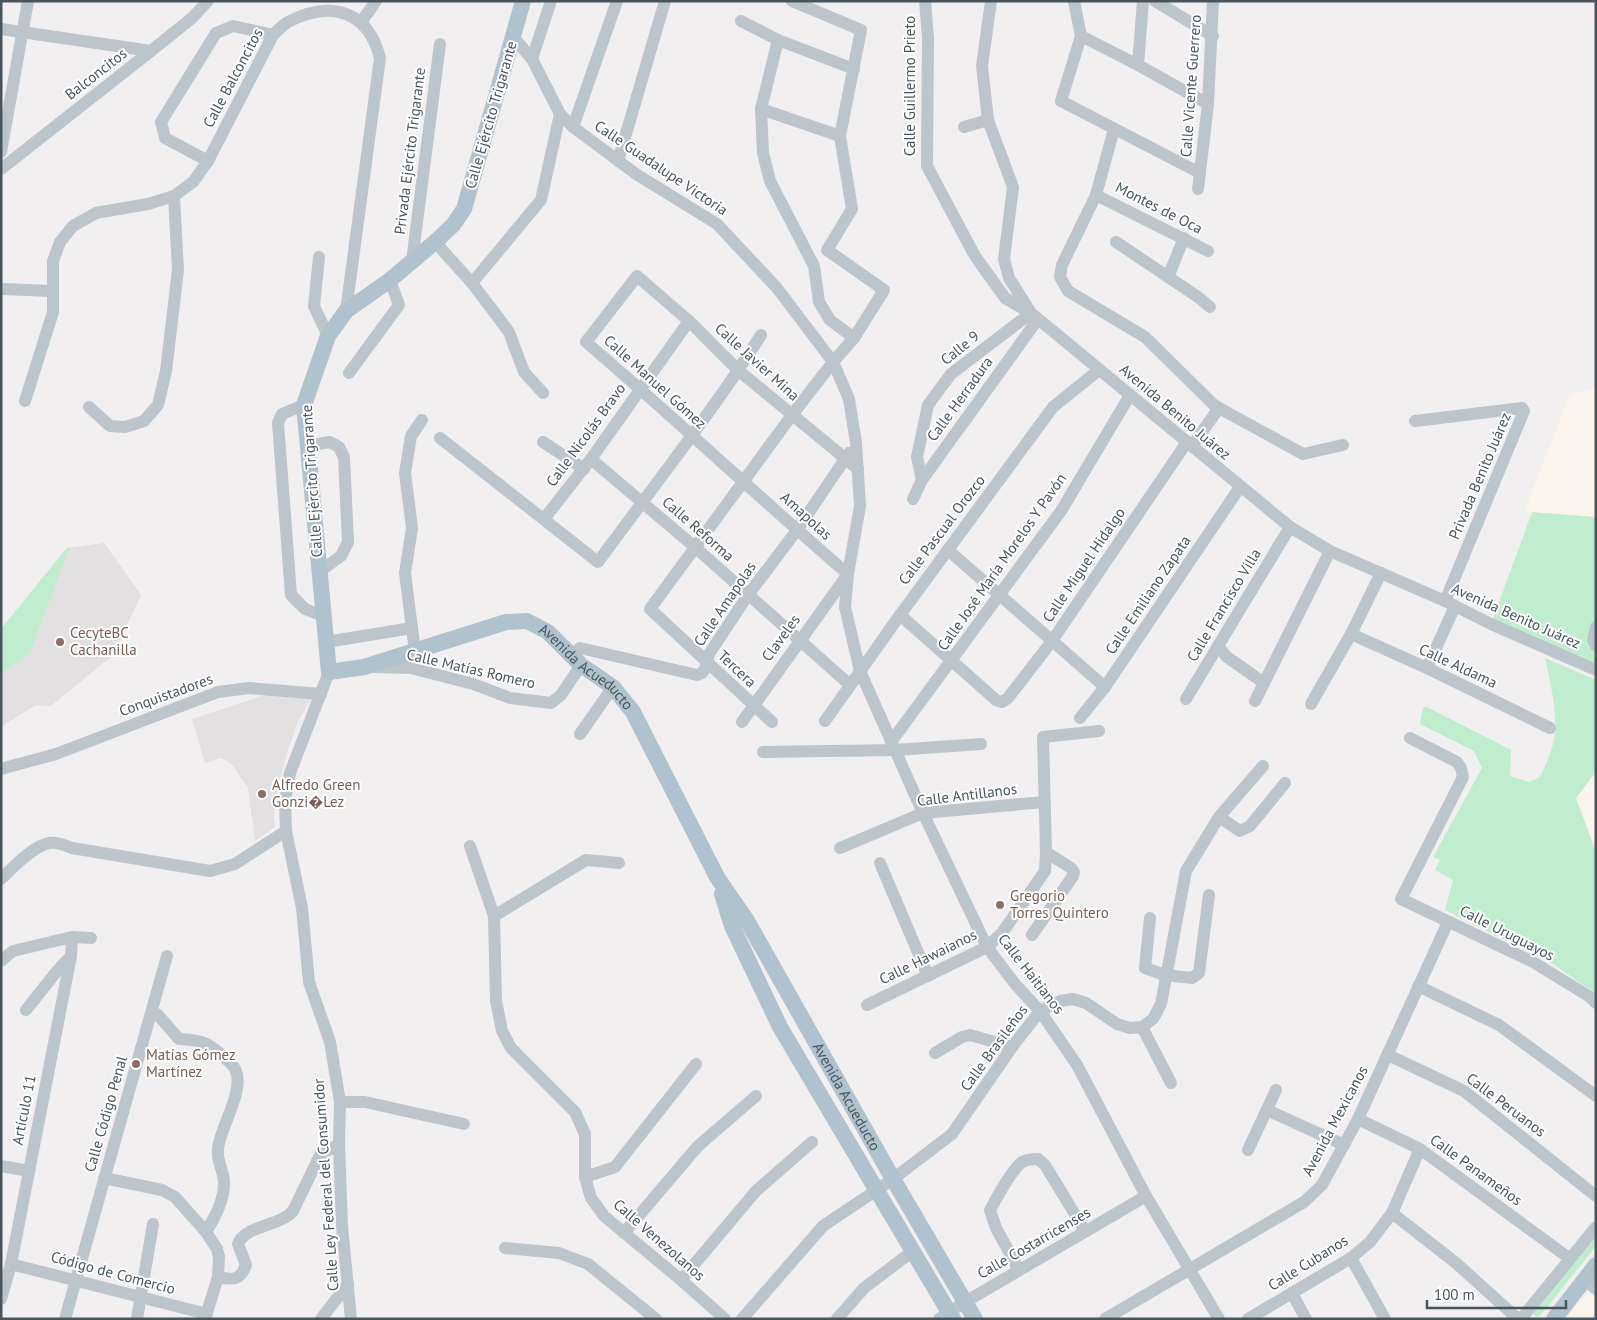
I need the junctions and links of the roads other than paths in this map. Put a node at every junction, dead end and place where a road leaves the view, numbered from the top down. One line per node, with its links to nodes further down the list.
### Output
1 (28, 1): 19 (street)
2 (208, 1): 26 (street, Balconcitos)
3 (376, 1): 16 (street)
4 (523, 1): 23 (main road, Calle Ejército Trigarante)
5 (551, 1): 27 (street)
6 (617, 1): 34 (street)
7 (665, 1): 40 (street)
8 (792, 1): 15 (street)
9 (926, 1): 60 (street, Calle Guillermo Prieto)
10 (991, 1): 33 (street, Avenida Benito Juárez)
11 (1074, 1): 21 (street)
12 (1143, 1): 28 (street)
13 (1155, 1): 22 (street)
14 (1213, 1): 22 (street, Calle Vicente Guerrero)
15 (823, 8): 29 (street)
16 (362, 21): 20 (street, Calle Balconcitos); 59 (street, Calle Balconcitos)
17 (741, 21): 24 (street)
18 (1, 29): 19 (street)
19 (23, 32): 26 (street); 38 (street)
20 (273, 35): 39 (street, Calle Balconcitos); 39 (street)
21 (1081, 36): 28 (street); 36 (street)
22 (1213, 36): 30 (street, Calle Vicente Guerrero)
23 (514, 38): 27 (street, Calle Guadalupe Victoria); 47 (main road, Calle Ejército Trigarante)
24 (778, 40): 29 (street); 31 (street)
25 (440, 44): 51 (street, Privada Ejército Trigarante)
26 (151, 51): 41 (street, Balconcitos)
27 (532, 59): 32 (street, Calle Guadalupe Victoria)
28 (1138, 65): 30 (street)
29 (854, 69): 37 (street)
30 (1208, 104): 42 (street, Calle Vicente Guerrero)
31 (761, 109): 37 (street); 64 (street)
32 (560, 114): 34 (street, Calle Guadalupe Victoria); 55 (street)
33 (988, 120): 35 (street); 60 (street, Avenida Benito Juárez)
34 (573, 127): 40 (street, Calle Guadalupe Victoria)
35 (964, 127)
36 (1114, 129): 42 (street); 44 (street)
37 (840, 136): 64 (street)
38 (1, 152)
39 (208, 161): 45 (street, Calle Balconcitos)
40 (618, 161): 65 (street, Calle Guadalupe Victoria)
41 (1, 169)
42 (1200, 173): 43 (street, Calle Vicente Guerrero)
43 (1198, 189)
44 (1096, 195): 46 (street, Montes de Oca); 75 (street)
45 (174, 196): 57 (street, Calle Balconcitos); 74 (street)
46 (1184, 238): 49 (street, Montes de Oca); 53 (street)
47 (435, 242): 51 (main road, Calle Ejército Trigarante); 55 (street)
48 (1116, 242): 53 (street)
49 (1208, 251)
50 (319, 257): 63 (street)
51 (412, 261): 54 (main road, Calle Ejército Trigarante)
52 (637, 276): 61 (street, Calle Javier Mina); 69 (street, Calle Manuel Gómez)
53 (1168, 277): 58 (street)
54 (390, 280): 59 (main road, Calle Ejército Trigarante); 68 (street)
55 (472, 283): 70 (street)
56 (1, 289): 57 (street)
57 (53, 291): 72 (street, Calle Balconcitos)
58 (1210, 307)
59 (346, 311): 63 (main road, Calle Ejército Trigarante)
60 (1034, 316): 67 (street, Avenida Benito Juárez); 89 (street, Calle Herradura); 89 (street, Calle 9)
61 (689, 321): 66 (street, Calle Javier Mina); 69 (street, Calle Nicolás Bravo)
62 (761, 335): 66 (street)
63 (328, 336): 73 (main road, Calle Ejército Trigarante)
64 (854, 338): 65 (street)
65 (833, 362): 76 (street); 82 (street, Calle Guadalupe Victoria)
66 (738, 370): 76 (street, Calle Javier Mina); 79 (street)
67 (1099, 370): 71 (street, Avenida Benito Juárez); 98 (street, Calle Pascual Orozco)
68 (349, 373)
69 (640, 388): 79 (street, Calle Manuel Gómez); 87 (street, Calle Nicolás Bravo)
70 (543, 393)
71 (1130, 395): 83 (street, Avenida Benito Juárez); 104 (street, Calle José María Morelos Y Pavón)
72 (24, 401)
73 (304, 405): 85 (main road, Calle Ejército Trigarante); 107 (street)
74 (89, 407)
75 (1219, 408): 83 (street, Calle Miguel Hidalgo); 84 (street)
76 (792, 415): 86 (street, Calle Javier Mina); 90 (street)
77 (422, 420): 109 (street)
78 (1415, 421): 105 (street, Privada Benito Juárez)
79 (691, 436): 90 (street, Calle Manuel Gómez); 93 (street)
80 (440, 438): 94 (street)
81 (544, 442): 87 (street, Calle Reforma)
82 (856, 443): 86 (street, Calle Amapolas); 88 (street, Calle Guadalupe Victoria)
83 (1190, 444): 91 (street, Avenida Benito Juárez); 112 (street, Calle Miguel Hidalgo)
84 (1343, 445)
85 (307, 446): 100 (main road, Calle Ejército Trigarante); 100 (street)
86 (845, 460): 88 (street, Calle Javier Mina); 96 (street, Calle Amapolas)
87 (587, 464): 93 (street, Calle Reforma); 94 (street, Calle Nicolás Bravo)
88 (858, 469): 102 (street, Calle Guadalupe Victoria)
89 (922, 480): 92 (street, Calle Herradura)
90 (744, 481): 96 (street, Amapolas); 97 (street)
91 (1240, 487): 95 (street, Avenida Benito Juárez); 128 (street, Calle Emiliano Zapata)
92 (913, 500)
93 (642, 502): 94 (street); 97 (street, Calle Reforma)
94 (544, 519)
95 (1290, 527): 99 (street, Avenida Benito Juárez); 114 (street, Calle Francisco Villa)
96 (797, 530): 102 (street, Amapolas); 103 (street, Calle Amapolas)
97 (696, 548): 103 (street, Calle Reforma); 119 (street, Tercera)
98 (948, 550): 104 (street); 106 (street, Calle Pascual Orozco)
99 (1330, 551): 101 (street, Avenida Benito Juárez); 125 (street)
100 (319, 572): 107 (main road, Calle Ejército Trigarante)
101 (1381, 572): 105 (street, Avenida Benito Juárez); 110 (street)
102 (848, 574): 111 (street, Claveles); 123 (street, Calle Haitianos)
103 (748, 595): 111 (street, Calle Reforma); 119 (street, Calle Amapolas)
104 (1000, 596): 112 (street); 118 (street, Calle José María Morelos Y Pavón)
105 (1450, 604): 121 (street); 122 (street, Avenida Benito Juárez)
106 (900, 615): 118 (street); 123 (street, Calle Pascual Orozco)
107 (322, 616): 113 (main road, Calle Ejército Trigarante)
108 (1596, 627): 115 (street)
109 (412, 628): 113 (street); 116 (street)
110 (1351, 634): 121 (street, Calle Aldama); 132 (street)
111 (799, 641): 126 (street, Calle Reforma); 133 (street, Claveles)
112 (1052, 641): 118 (street, Calle Miguel Hidalgo); 128 (street)
113 (326, 642): 124 (main road, Calle Ejército Trigarante)
114 (1218, 646): 125 (street); 130 (street, Calle Francisco Villa)
115 (1596, 646)
116 (415, 652): 117 (main road, Avenida Acueducto); 120 (main road, Avenida Acueducto)
117 (577, 660): 119 (street, Calle Amapolas); 120 (street, Calle Matías Romero); 127 (main road, Avenida Acueducto)
118 (951, 661): 143 (street, Calle José María Morelos Y Pavón)
119 (707, 662): 133 (street, Tercera)
120 (364, 667): 124 (main road, Avenida Acueducto)
121 (1426, 668): 138 (street, Calle Aldama)
122 (1596, 670)
123 (860, 671): 126 (street, Calle Pascual Orozco); 143 (street, Calle Haitianos)
124 (329, 672): 129 (street, Calle Ley Federal del Consumidor)
125 (1264, 683): 131 (street)
126 (850, 685): 135 (street, Calle Pascual Orozco)
127 (613, 687): 140 (street); 158 (main road, Avenida Acueducto)
128 (1105, 687): 134 (street, Calle Emiliano Zapata)
129 (321, 694): 146 (street, Conquistadores); 151 (street, Calle Ley Federal del Consumidor)
130 (1186, 699)
131 (1255, 701)
132 (1312, 704)
133 (753, 706): 136 (street, Claveles); 137 (street, Tercera)
134 (1080, 718)
135 (825, 721)
136 (742, 722)
137 (772, 722)
138 (1550, 728)
139 (1099, 732): 148 (street, Calle Hawaianos)
140 (580, 734)
141 (1410, 738): 164 (street, Calle Uruguayos)
142 (981, 744): 143 (street)
143 (893, 746): 144 (street); 149 (street, Calle Haitianos)
144 (764, 752)
145 (1263, 766): 150 (street)
146 (1, 769)
147 (1286, 783): 150 (street)
148 (1044, 802): 149 (street, Calle Antillanos); 154 (street, Calle Hawaianos)
149 (923, 813): 153 (street, Calle Antillanos); 168 (street, Calle Haitianos)
150 (1219, 817): 173 (street)
151 (286, 831): 155 (street); 189 (street, Calle Ley Federal del Consumidor)
152 (470, 846): 162 (street, Calle Venezolanos)
153 (840, 848)
154 (1046, 852): 165 (street); 168 (street, Calle Hawaianos)
155 (32, 856): 159 (street); 160 (street)
156 (880, 863): 172 (street)
157 (619, 864): 162 (street)
158 (717, 877): 202 (main road, Avenida Acueducto); 203 (main road, Avenida Acueducto)
159 (1, 879)
160 (1, 889)
161 (1209, 895): 173 (street)
162 (494, 916): 200 (street, Calle Venezolanos)
163 (1150, 918): 173 (street)
164 (1448, 922): 174 (street, Avenida Mexicanos); 175 (street, Calle Uruguayos)
165 (1032, 935)
166 (72, 937): 167 (street); 169 (street, Artículo 11); 171 (street)
167 (91, 938)
168 (987, 947): 172 (street, Calle Hawaianos); 179 (street, Calle Haitianos)
169 (71, 956): 177 (street); 199 (street, Artículo 11)
170 (167, 956): 178 (street, Calle Código Penal)
171 (1, 961)
172 (928, 976): 176 (street, Calle Hawaianos)
173 (1165, 976): 180 (street)
174 (1418, 986): 183 (street, Avenida Mexicanos); 188 (street)
175 (1596, 1003)
176 (867, 1005)
177 (26, 1010)
178 (152, 1011): 201 (street, Calle Código Penal); 209 (street)
179 (1040, 1011): 180 (street, Calle Brasileños); 181 (street, Calle Brasileños); 204 (street, Calle Haitianos)
180 (1142, 1027): 185 (street)
181 (1012, 1046): 182 (street); 202 (street, Calle Brasileños)
182 (935, 1053)
183 (1388, 1055): 191 (street, Avenida Mexicanos); 205 (street, Calle Peruanos)
184 (696, 1064): 200 (street)
185 (1171, 1083)
186 (1276, 1090): 190 (street)
187 (756, 1096): 211 (street)
188 (1596, 1096)
189 (340, 1102): 192 (street); 194 (street, Calle Ley Federal del Consumidor)
190 (1267, 1110): 195 (street); 197 (street)
191 (1358, 1119): 195 (street, Avenida Mexicanos); 196 (street, Calle Panameños)
192 (464, 1124)
193 (812, 1142): 222 (street)
194 (339, 1144): 220 (street); 223 (street, Calle Ley Federal del Consumidor)
195 (1344, 1145): 219 (street, Avenida Mexicanos)
196 (1420, 1149): 206 (street, Calle Cubanos); 215 (street, Calle Panameños)
197 (1248, 1150)
198 (1, 1166): 199 (street)
199 (29, 1172): 216 (street, Artículo 11)
200 (585, 1177): 211 (street, Calle Venezolanos)
201 (104, 1178): 209 (street); 221 (street, Calle Código Penal)
202 (893, 1179): 203 (street, Calle Brasileños); 228 (main road, Avenida Acueducto)
203 (877, 1189): 213 (main road, Avenida Acueducto); 237 (street, Calle Brasileños)
204 (1146, 1196): 210 (street, Calle Costarricenses); 219 (street, Calle Haitianos)
205 (1596, 1196)
206 (1392, 1213): 214 (street, Calle Cubanos); 245 (street)
207 (154, 1224): 226 (street)
208 (1596, 1227): 215 (street)
209 (206, 1232): 220 (street)
210 (1085, 1232): 218 (street, Calle Costarricenses); 218 (street)
211 (624, 1233): 222 (street, Calle Venezolanos)
212 (505, 1248): 235 (street)
213 (913, 1251): 230 (main road, Avenida Acueducto); 238 (street)
214 (1351, 1258): 225 (street, Calle Cubanos); 244 (street)
215 (1569, 1258): 245 (street)
216 (11, 1264): 221 (street, Código de Comercio); 227 (street, Artículo 11)
217 (1596, 1265): 224 (main road)
218 (1019, 1270): 228 (street, Calle Costarricenses)
219 (1190, 1270): 240 (street, Avenida Mexicanos); 241 (street, Calle Haitianos)
220 (218, 1277): 229 (street)
221 (76, 1280): 226 (street, Código de Comercio); 231 (street, Calle Código Penal)
222 (682, 1280): 236 (street, Calle Venezolanos)
223 (348, 1284): 233 (street); 234 (street, Calle Ley Federal del Consumidor)
224 (1590, 1284): 246 (main road)
225 (1292, 1293): 242 (street, Calle Cubanos); 243 (street)
226 (141, 1298): 229 (street, Código de Comercio); 232 (street)
227 (1, 1299)
228 (965, 1302): 230 (street, Calle Costarricenses); 239 (main road, Avenida Acueducto)
229 (206, 1316)
230 (947, 1316)
231 (65, 1319)
232 (137, 1319)
233 (321, 1319)
234 (351, 1319)
235 (656, 1319)
236 (725, 1319)
237 (742, 1319)
238 (837, 1319)
239 (975, 1319)
240 (1104, 1319)
241 (1219, 1319)
242 (1248, 1319)
243 (1306, 1319)
244 (1385, 1319)
245 (1520, 1319)
246 (1554, 1319)

